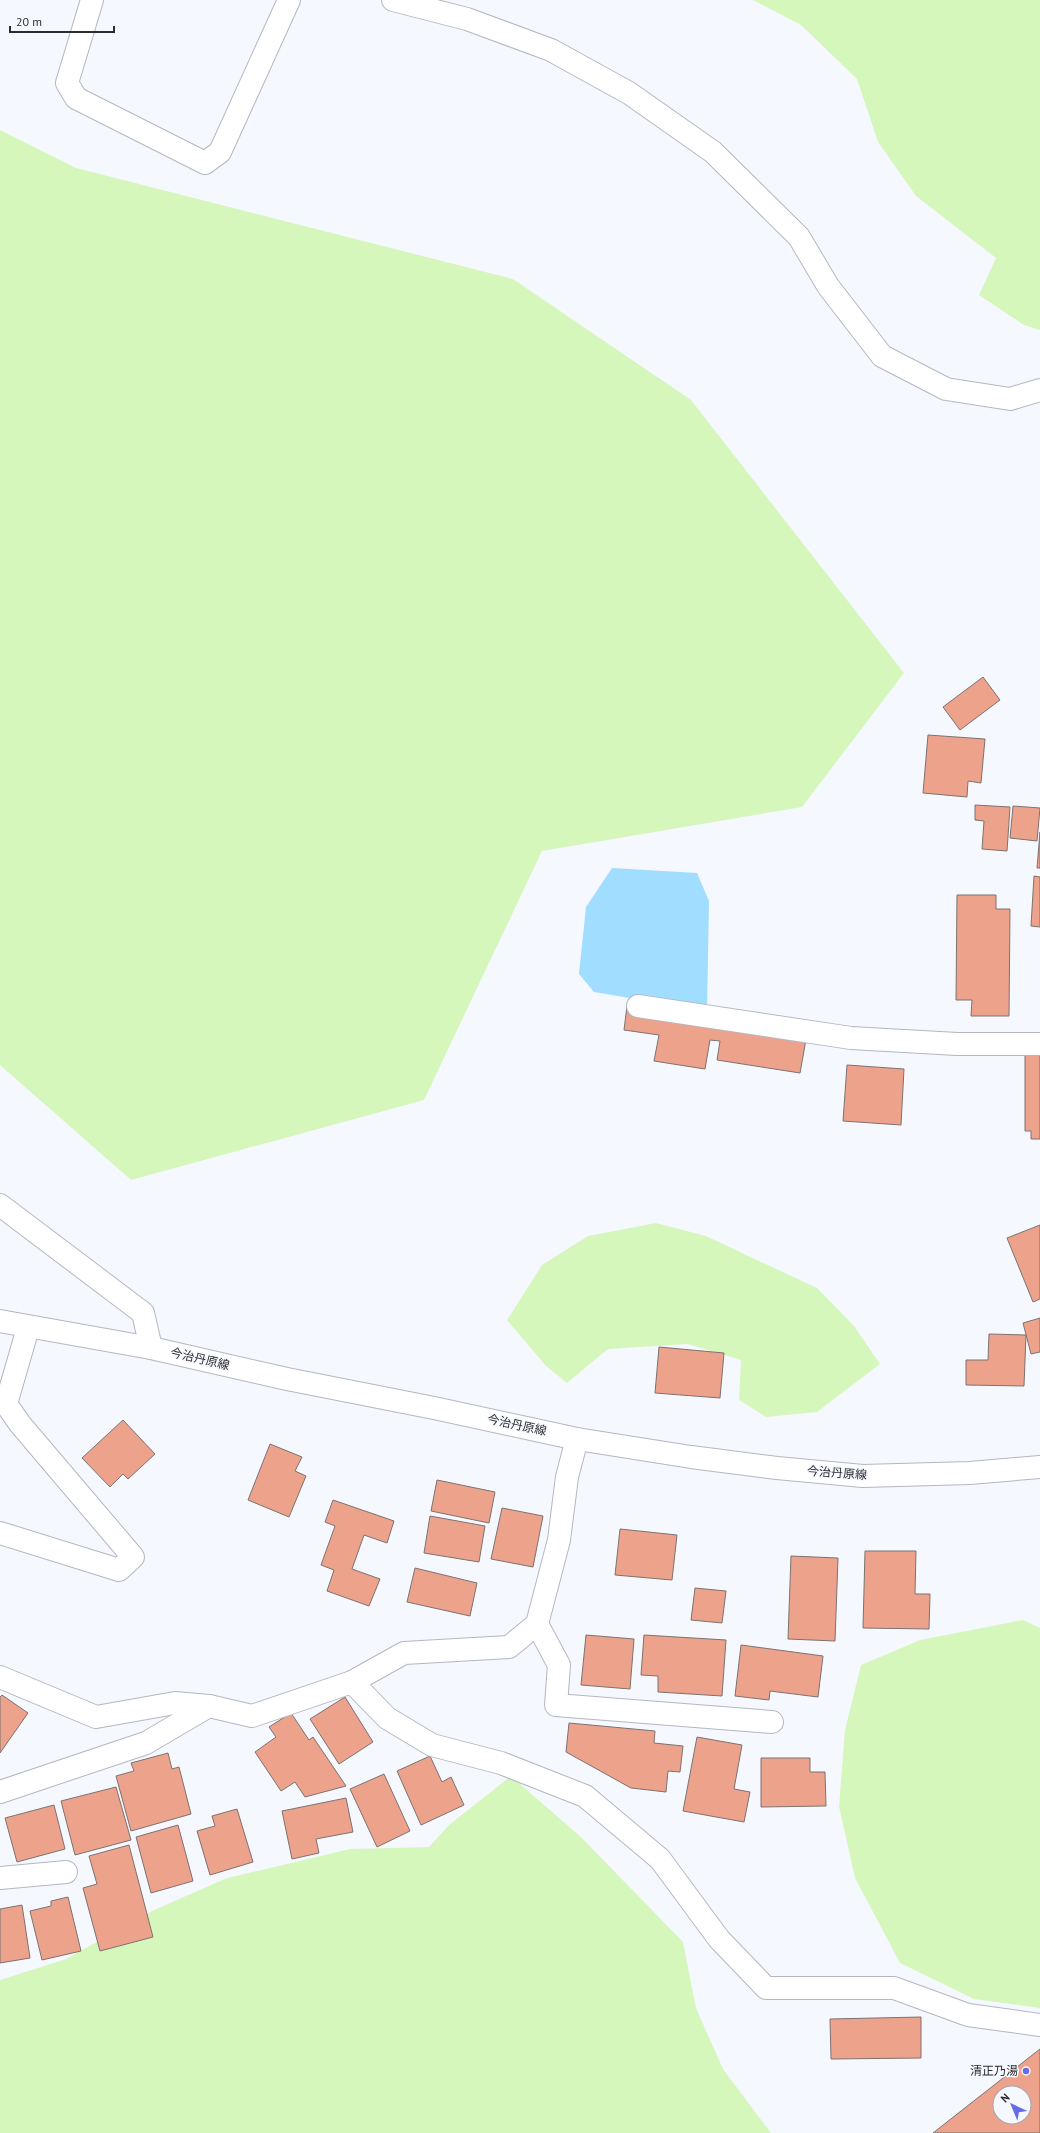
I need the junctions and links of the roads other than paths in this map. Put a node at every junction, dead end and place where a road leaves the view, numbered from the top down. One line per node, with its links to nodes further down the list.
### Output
1 (92, 0): 2 (street)
2 (289, 0)
3 (393, 0): 4 (street)
4 (1040, 390)
5 (638, 1006): 6 (street)
6 (1040, 1044)
7 (0, 1205): 10 (street)
8 (0, 1322): 9 (street, 今治丹原線)
9 (28, 1328): 10 (street, 今治丹原線); 13 (street)
10 (151, 1348): 11 (street, 今治丹原線)
11 (577, 1438): 12 (street, 今治丹原線); 14 (street)
12 (1040, 1467)
13 (0, 1533)
14 (537, 1624): 16 (street); 18 (street)
15 (0, 1677): 17 (street)
16 (352, 1682): 17 (street); 22 (street)
17 (209, 1706): 19 (street)
18 (772, 1722)
19 (0, 1792)
20 (66, 1872): 21 (street)
21 (0, 1878)
22 (1040, 2025)

